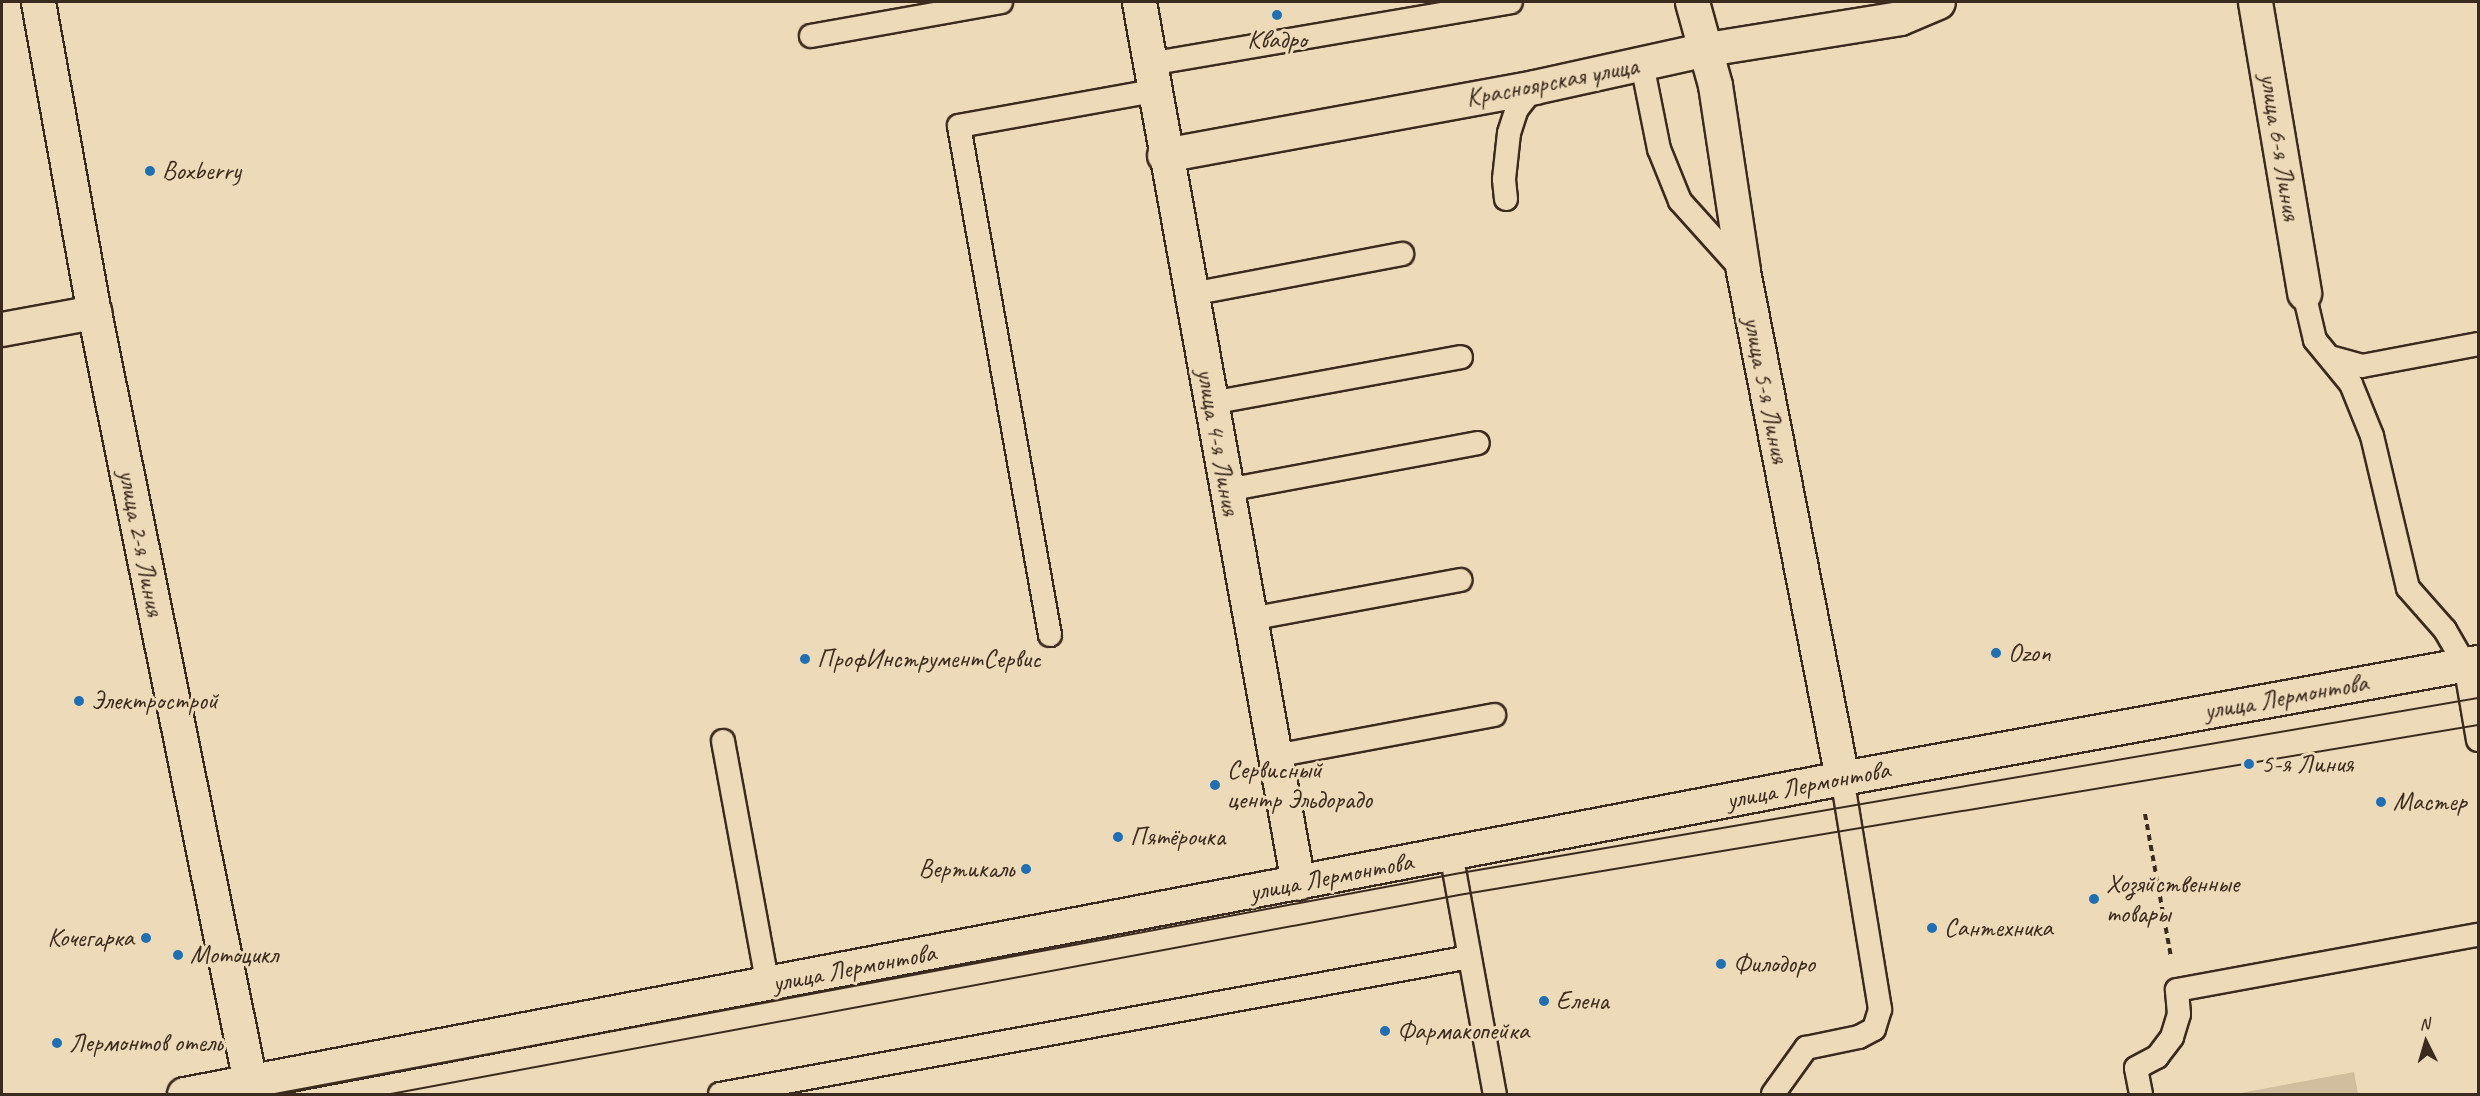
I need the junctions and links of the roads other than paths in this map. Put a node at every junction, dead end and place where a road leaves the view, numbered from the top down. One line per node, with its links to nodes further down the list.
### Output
1 (38, 2): 19 (street, улица 2-я Линия)
2 (1001, 2): 8 (lane)
3 (1138, 2): 11 (street, улица 4-я Линия)
4 (1511, 2): 11 (lane)
5 (1692, 2): 9 (street, улица 5-я Линия)
6 (1938, 2): 9 (street, Красноярская улица)
7 (2255, 2): 17 (street, улица 6-я Линия)
8 (811, 36)
9 (1707, 49): 10 (street, Красноярская улица); 16 (street, улица 5-я Линия)
10 (1642, 64): 12 (street, Красноярская улица); 16 (lane)
11 (1151, 77): 13 (street, улица 4-я Линия); 29 (lane)
12 (1534, 87): 13 (street, Красноярская улица); 14 (lane)
13 (1164, 155): 18 (street, улица 4-я Линия)
14 (1506, 199)
15 (1402, 254): 18 (lane)
16 (1743, 271): 35 (street, улица 5-я Линия)
17 (2304, 293): 23 (lane)
18 (1192, 294): 24 (street, улица 4-я Линия)
19 (94, 312): 20 (street); 41 (street, улица 2-я Линия)
20 (2, 329)
21 (2478, 344): 23 (lane)
22 (1461, 357): 24 (lane)
23 (2333, 358): 30 (lane)
24 (1211, 403): 26 (street, улица 4-я Линия)
25 (1478, 443): 26 (lane)
26 (1227, 490): 28 (street, улица 4-я Линия)
27 (1460, 580): 28 (lane)
28 (1250, 619): 34 (street, улица 4-я Линия)
29 (1050, 635)
30 (2472, 663): 33 (lane); 35 (street, улица Лермонтова)
31 (1494, 715): 34 (lane)
32 (723, 741): 40 (lane)
33 (2478, 741)
34 (1275, 756): 37 (street, улица 4-я Линия)
35 (1842, 778): 36 (street, улица Лермонтова); 45 (lane)
36 (1451, 853): 37 (street, улица Лермонтова); 39 (lane)
37 (1298, 883): 40 (street, улица Лермонтова)
38 (2478, 935): 46 (lane)
39 (1470, 957): 43 (lane); 44 (lane)
40 (768, 985): 41 (street, улица Лермонтова)
41 (250, 1082): 42 (street, улица Лермонтова)
42 (184, 1095)
43 (720, 1095)
44 (1495, 1095)
45 (1773, 1095)
46 (2141, 1095)

